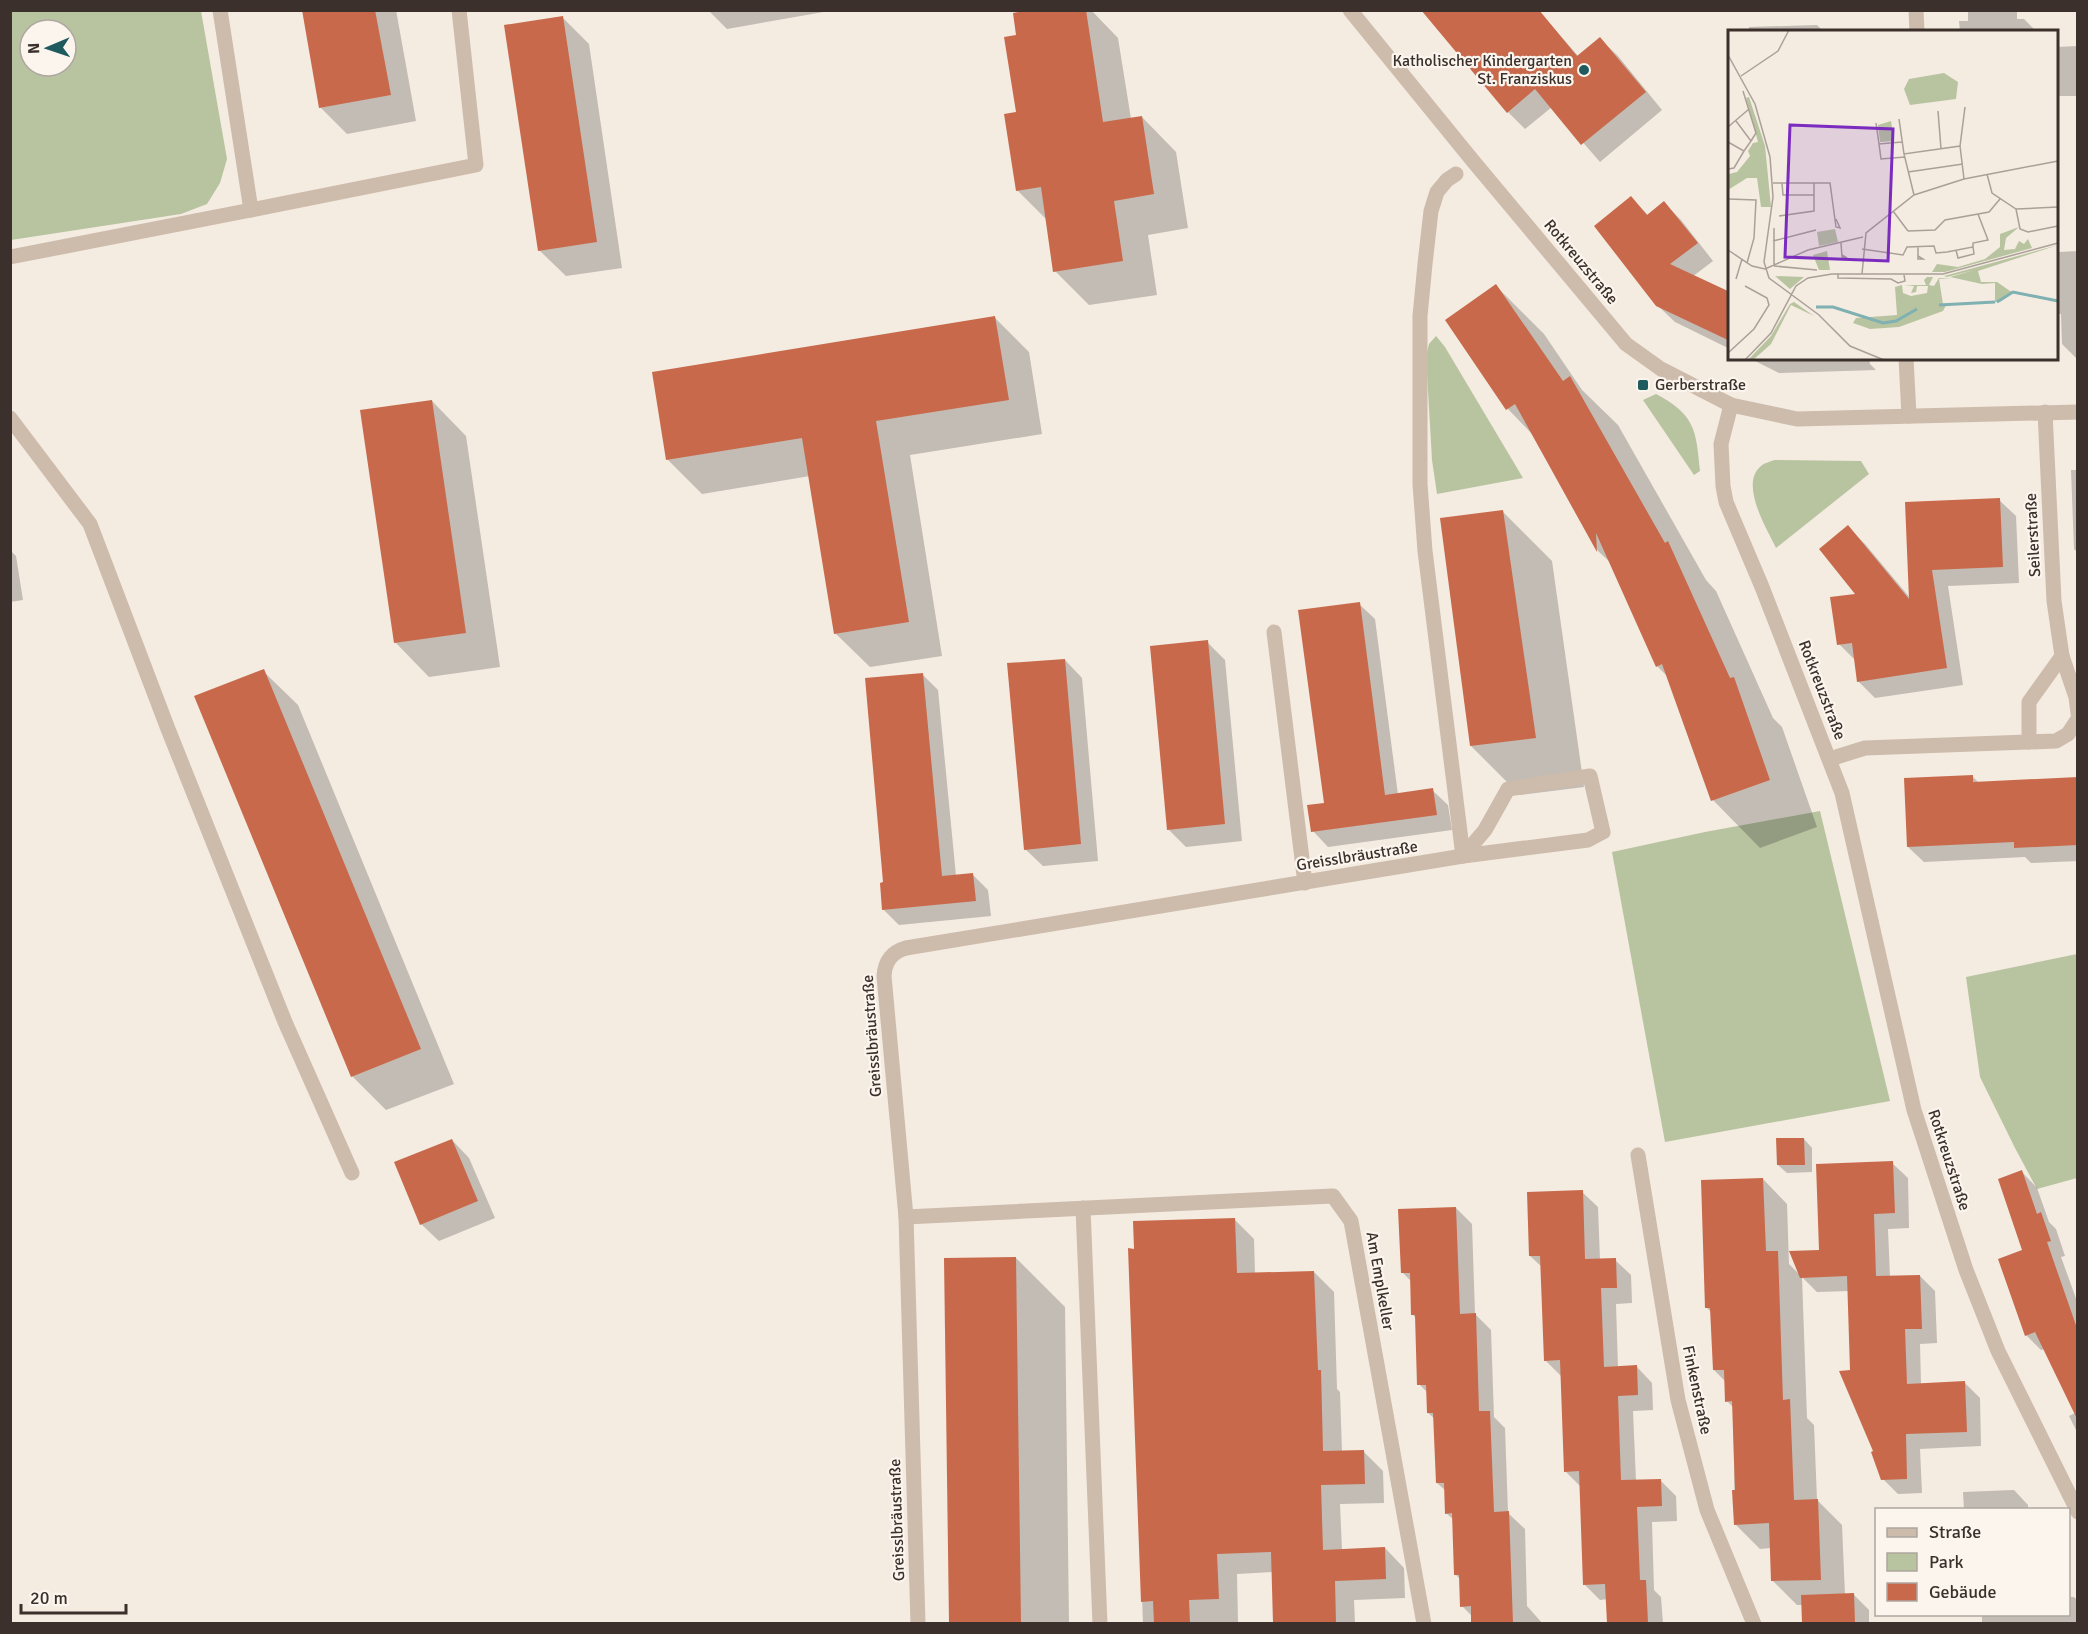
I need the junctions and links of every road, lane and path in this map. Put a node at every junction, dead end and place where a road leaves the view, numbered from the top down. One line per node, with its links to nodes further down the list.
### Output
1 (220, 10): 7 (street)
2 (459, 10): 7 (street)
3 (1350, 10): 10 (street, Rotkreuzstraße)
4 (1916, 10): 5 (street)
5 (1917, 30)
6 (1456, 174): 21 (street)
7 (250, 210): 8 (street)
8 (10, 257)
9 (1906, 360): 13 (street)
10 (1731, 405): 13 (street); 20 (street, Rotkreuzstraße)
11 (2045, 412): 12 (street); 13 (street); 16 (street, Seilerstraße)
12 (2078, 412)
13 (1909, 416)
14 (10, 418): 24 (street)
15 (1274, 632): 22 (street)
16 (2062, 656): 17 (street, Seilerstraße); 19 (street)
17 (2078, 713)
18 (2078, 719): 19 (street)
19 (2029, 742): 20 (street)
20 (1830, 759): 27 (street, Rotkreuzstraße)
21 (1463, 856): 21 (street, Greisslbräustraße); 22 (street, Greisslbräustraße)
22 (1305, 883): 26 (street, Greisslbräustraße)
23 (1638, 1155): 31 (street, Finkenstraße)
24 (352, 1173)
25 (1083, 1208): 26 (street, Am Emplkeller); 29 (street); 30 (street, Am Emplkeller)
26 (906, 1217): 28 (street, Greisslbräustraße)
27 (2078, 1512)
28 (918, 1623)
29 (1100, 1623)
30 (1424, 1623)
31 (1754, 1623)

